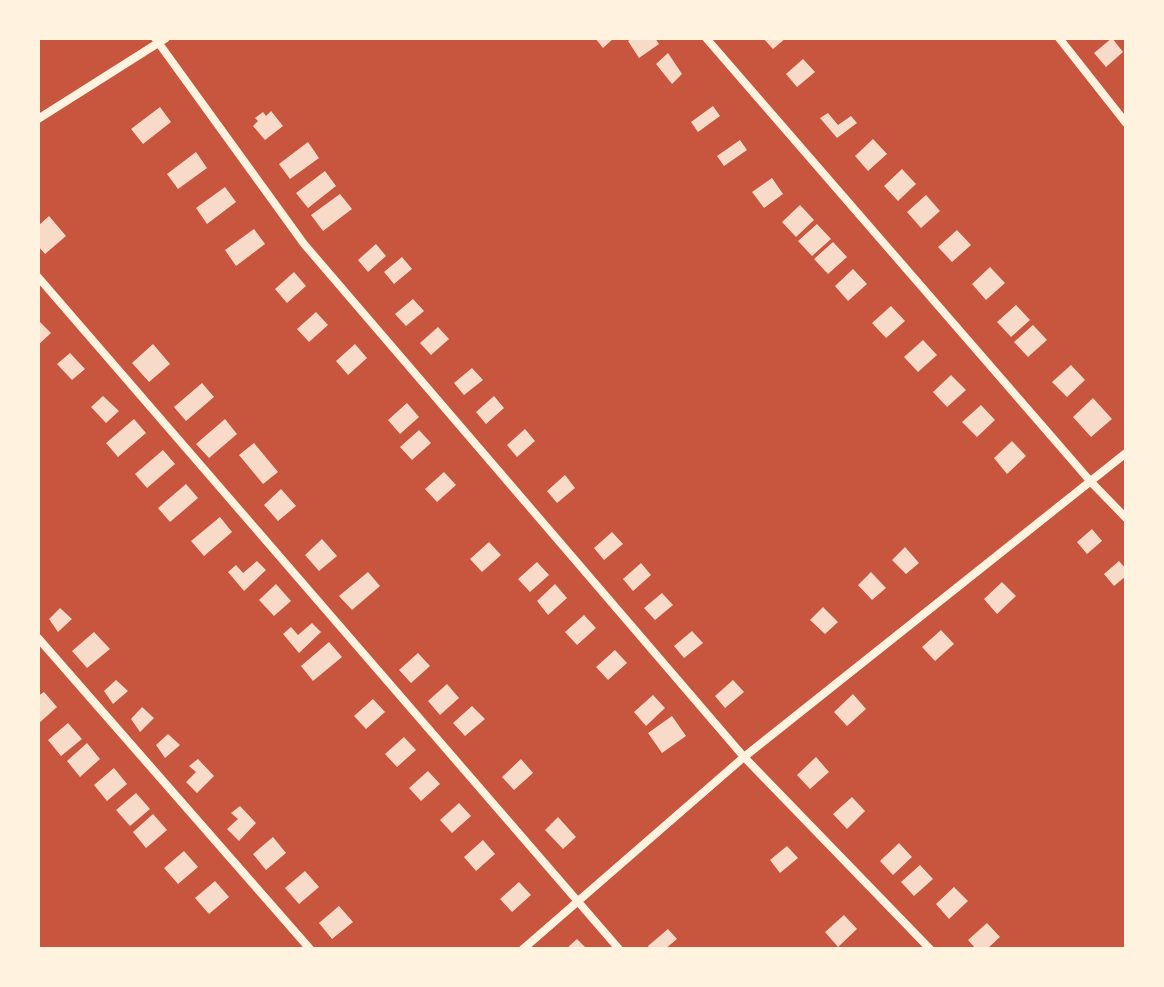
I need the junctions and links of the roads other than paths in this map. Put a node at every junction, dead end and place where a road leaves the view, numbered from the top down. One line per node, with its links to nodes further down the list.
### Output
1 (706, 38): 8 (street)
2 (1059, 38): 5 (street)
3 (160, 40): 4 (street); 11 (street)
4 (38, 119)
5 (1126, 123)
6 (38, 277): 12 (street)
7 (1126, 453): 8 (street)
8 (1091, 482): 9 (street); 11 (street)
9 (1126, 518)
10 (38, 638): 13 (street)
11 (744, 757): 12 (street); 16 (street)
12 (578, 901): 14 (street); 15 (street)
13 (310, 949)
14 (523, 949)
15 (619, 949)
16 (930, 949)

